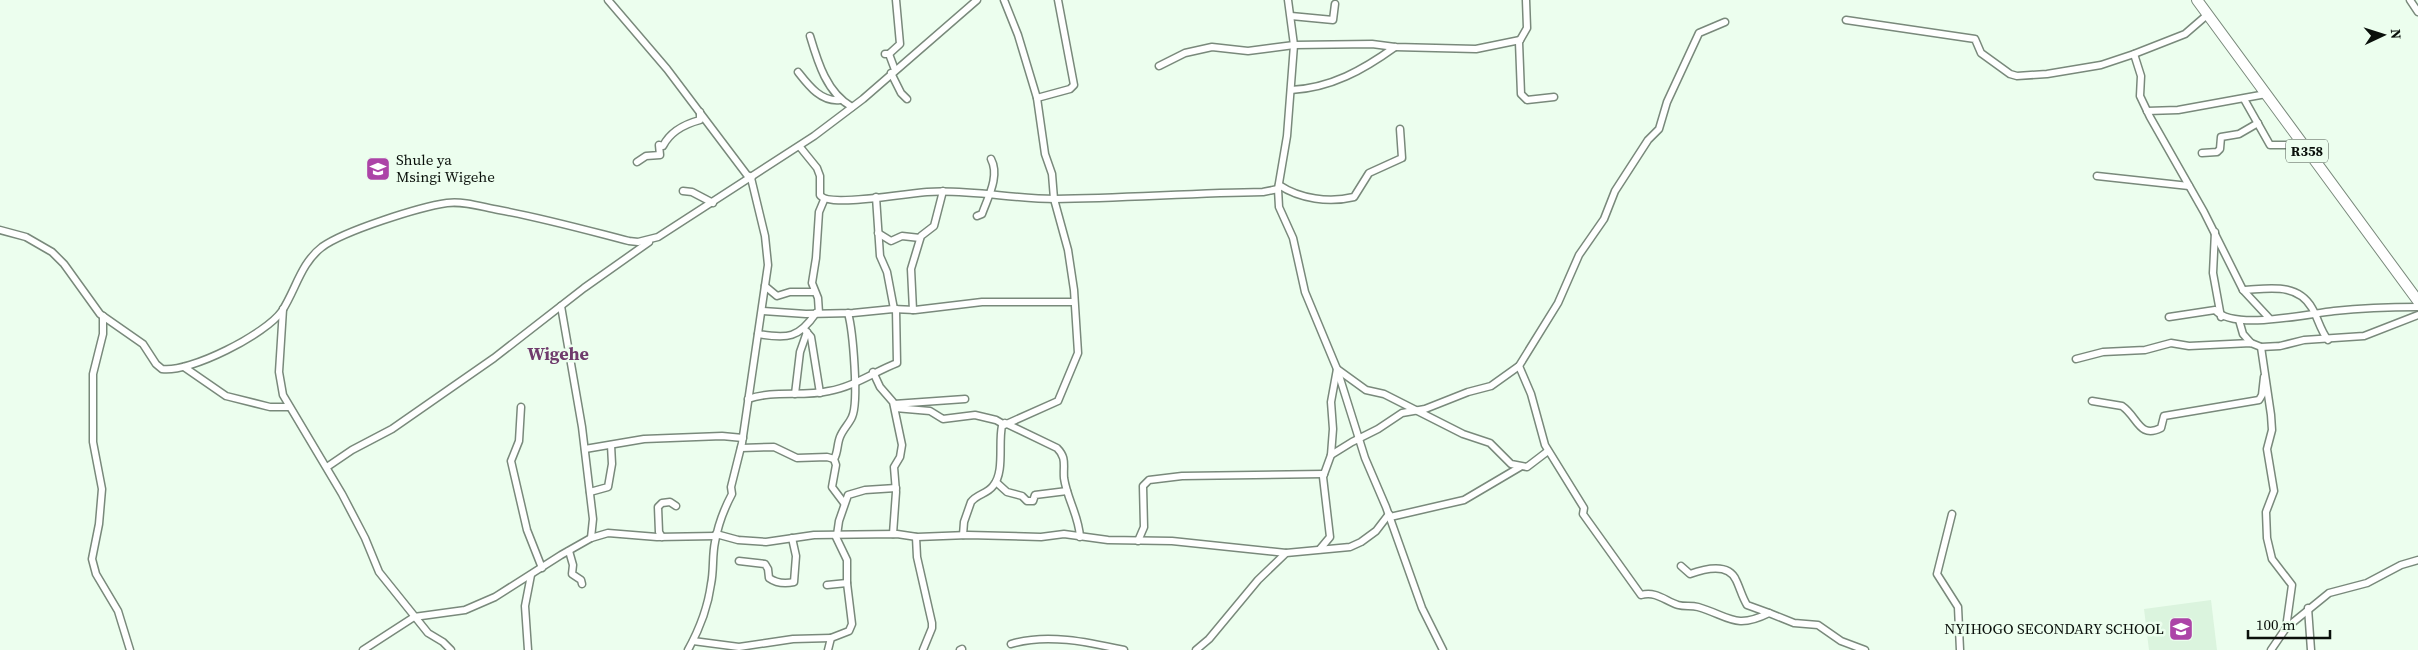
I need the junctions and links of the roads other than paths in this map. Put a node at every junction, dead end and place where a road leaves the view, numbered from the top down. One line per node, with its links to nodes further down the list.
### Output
1 (608, 0): 33 (street)
2 (896, 0): 23 (street)
3 (977, 0): 23 (street)
4 (1004, 0): 27 (street)
5 (1058, 0): 27 (street)
6 (1288, 0): 13 (street)
7 (1526, 0): 17 (street)
8 (2197, 0): 12 (main road, R358)
9 (2410, 0): 11 (street)
10 (1335, 4): 13 (street)
11 (2418, 12)
12 (2207, 15): 20 (street); 25 (main road, R358)
13 (1291, 16): 18 (street)
14 (1846, 20): 20 (street)
15 (1725, 22): 84 (street)
16 (810, 36): 30 (street)
17 (1520, 40): 19 (street); 26 (street)
18 (1294, 46): 19 (street); 21 (street); 24 (street)
19 (1395, 47): 24 (street)
20 (2134, 54): 32 (street)
21 (1159, 66)
22 (798, 72): 30 (street)
23 (893, 72): 28 (street); 31 (street)
24 (1291, 90): 44 (street)
25 (2266, 94): 29 (street); 37 (main road, R358)
26 (1554, 97)
27 (1037, 98): 49 (street)
28 (907, 99)
29 (2244, 99): 32 (street); 34 (street)
30 (840, 100): 31 (street)
31 (852, 107): 36 (street)
32 (2147, 111): 43 (street)
33 (700, 112): 40 (street); 42 (street)
34 (2258, 122): 37 (street); 38 (street)
35 (1400, 129): 44 (street)
36 (800, 146): 42 (street); 50 (street)
37 (2302, 146): 61 (main road, R358)
38 (2202, 153)
39 (992, 159): 47 (street)
40 (637, 162)
41 (2097, 176): 43 (street)
42 (752, 178): 51 (street); 58 (street)
43 (2189, 186): 54 (street)
44 (1278, 187): 49 (street); 87 (street)
45 (683, 191): 51 (street)
46 (943, 191): 47 (street); 48 (street); 56 (street)
47 (988, 196): 49 (street); 52 (street)
48 (876, 197): 50 (street); 55 (street)
49 (1054, 199): 62 (street)
50 (824, 200): 60 (street)
51 (713, 203): 57 (street)
52 (977, 216)
53 (0, 230): 73 (street)
54 (2215, 232): 59 (street); 75 (street)
55 (878, 233): 56 (street); 66 (street)
56 (920, 238): 67 (street)
57 (651, 240): 63 (street); 65 (street)
58 (765, 286): 60 (street); 68 (street)
59 (2244, 290): 71 (street); 76 (street)
60 (814, 292): 70 (street)
61 (2418, 301)
62 (1074, 302): 67 (street); 99 (street)
63 (561, 306): 104 (street); 108 (street)
64 (2418, 307): 71 (street)
65 (283, 308): 85 (street); 96 (street)
66 (895, 309): 67 (street); 69 (street); 88 (street)
67 (913, 310)
68 (763, 311): 70 (street); 79 (street)
69 (848, 312): 70 (street); 89 (street)
70 (818, 313): 78 (street)
71 (2315, 314): 76 (street); 80 (street)
72 (2418, 315): 80 (street)
73 (103, 316): 85 (street); 147 (street)
74 (2168, 317): 75 (street)
75 (2222, 317): 77 (street)
76 (2269, 318): 77 (street)
77 (2239, 320): 81 (street)
78 (805, 331): 79 (street); 90 (street); 91 (street)
79 (758, 334): 93 (street)
80 (2328, 340): 82 (street)
81 (2251, 343): 82 (street); 83 (street)
82 (2261, 347): 86 (street)
83 (2076, 359)
84 (1519, 366): 98 (street); 105 (street)
85 (184, 367): 96 (street)
86 (2265, 368): 94 (street); 143 (street)
87 (1337, 369): 98 (street); 101 (street); 106 (street)
88 (873, 372): 89 (street); 95 (street)
89 (855, 383): 90 (street); 107 (street)
90 (820, 393): 91 (street)
91 (795, 394): 93 (street)
92 (965, 399): 95 (street)
93 (748, 400): 100 (street)
94 (2092, 401)
95 (894, 406): 99 (street); 112 (street)
96 (290, 407): 108 (street)
97 (521, 407): 135 (street)
98 (1417, 410): 101 (street); 109 (street)
99 (1004, 424): 111 (street); 113 (street)
100 (742, 438): 102 (street); 103 (street)
101 (1359, 438): 106 (street); 118 (street)
102 (611, 445): 104 (street); 114 (street)
103 (741, 448): 107 (street); 120 (street)
104 (585, 449): 114 (street)
105 (1548, 451): 109 (street); 141 (street)
106 (1331, 455): 110 (street)
107 (834, 459): 115 (street)
108 (327, 467): 142 (street)
109 (1520, 467): 118 (street)
110 (1324, 474): 128 (street); 129 (street)
111 (996, 482): 113 (street); 122 (street)
112 (896, 488): 115 (street); 119 (street)
113 (1067, 491): 123 (street)
114 (590, 492): 126 (street)
115 (844, 503): 121 (street)
116 (676, 506): 124 (street)
117 (1952, 514): 158 (street)
118 (1389, 515): 129 (street); 156 (street)
119 (893, 534): 121 (street); 125 (street)
120 (716, 535): 124 (street); 127 (street); 145 (street)
121 (836, 535): 127 (street); 137 (street)
122 (963, 535): 123 (street); 125 (street)
123 (1080, 536): 128 (street)
124 (662, 537): 126 (street)
125 (916, 537): 153 (street)
126 (591, 538): 130 (street)
127 (792, 538): 133 (street)
128 (1138, 541): 131 (street)
129 (1320, 549): 131 (street)
130 (569, 550): 135 (street); 138 (street)
131 (1286, 553): 155 (street)
132 (2418, 560): 140 (street)
133 (739, 561)
134 (1681, 566): 141 (street)
135 (542, 568): 136 (street)
136 (531, 575): 142 (street); 150 (street)
137 (847, 583): 139 (street); 144 (street)
138 (582, 584)
139 (828, 585)
140 (2308, 608): 143 (street); 160 (street)
141 (1768, 613): 157 (street)
142 (414, 617): 148 (street); 149 (street)
143 (2286, 628): 159 (street)
144 (831, 638): 145 (street); 152 (street)
145 (693, 641): 151 (street)
146 (1011, 644): 154 (street)
147 (130, 650)
148 (363, 650)
149 (451, 650)
150 (528, 650)
151 (688, 650)
152 (828, 650)
153 (923, 650)
154 (1124, 650)
155 (1196, 650)
156 (1443, 650)
157 (1865, 650)
158 (1960, 650)
159 (2271, 650)
160 (2311, 650)

